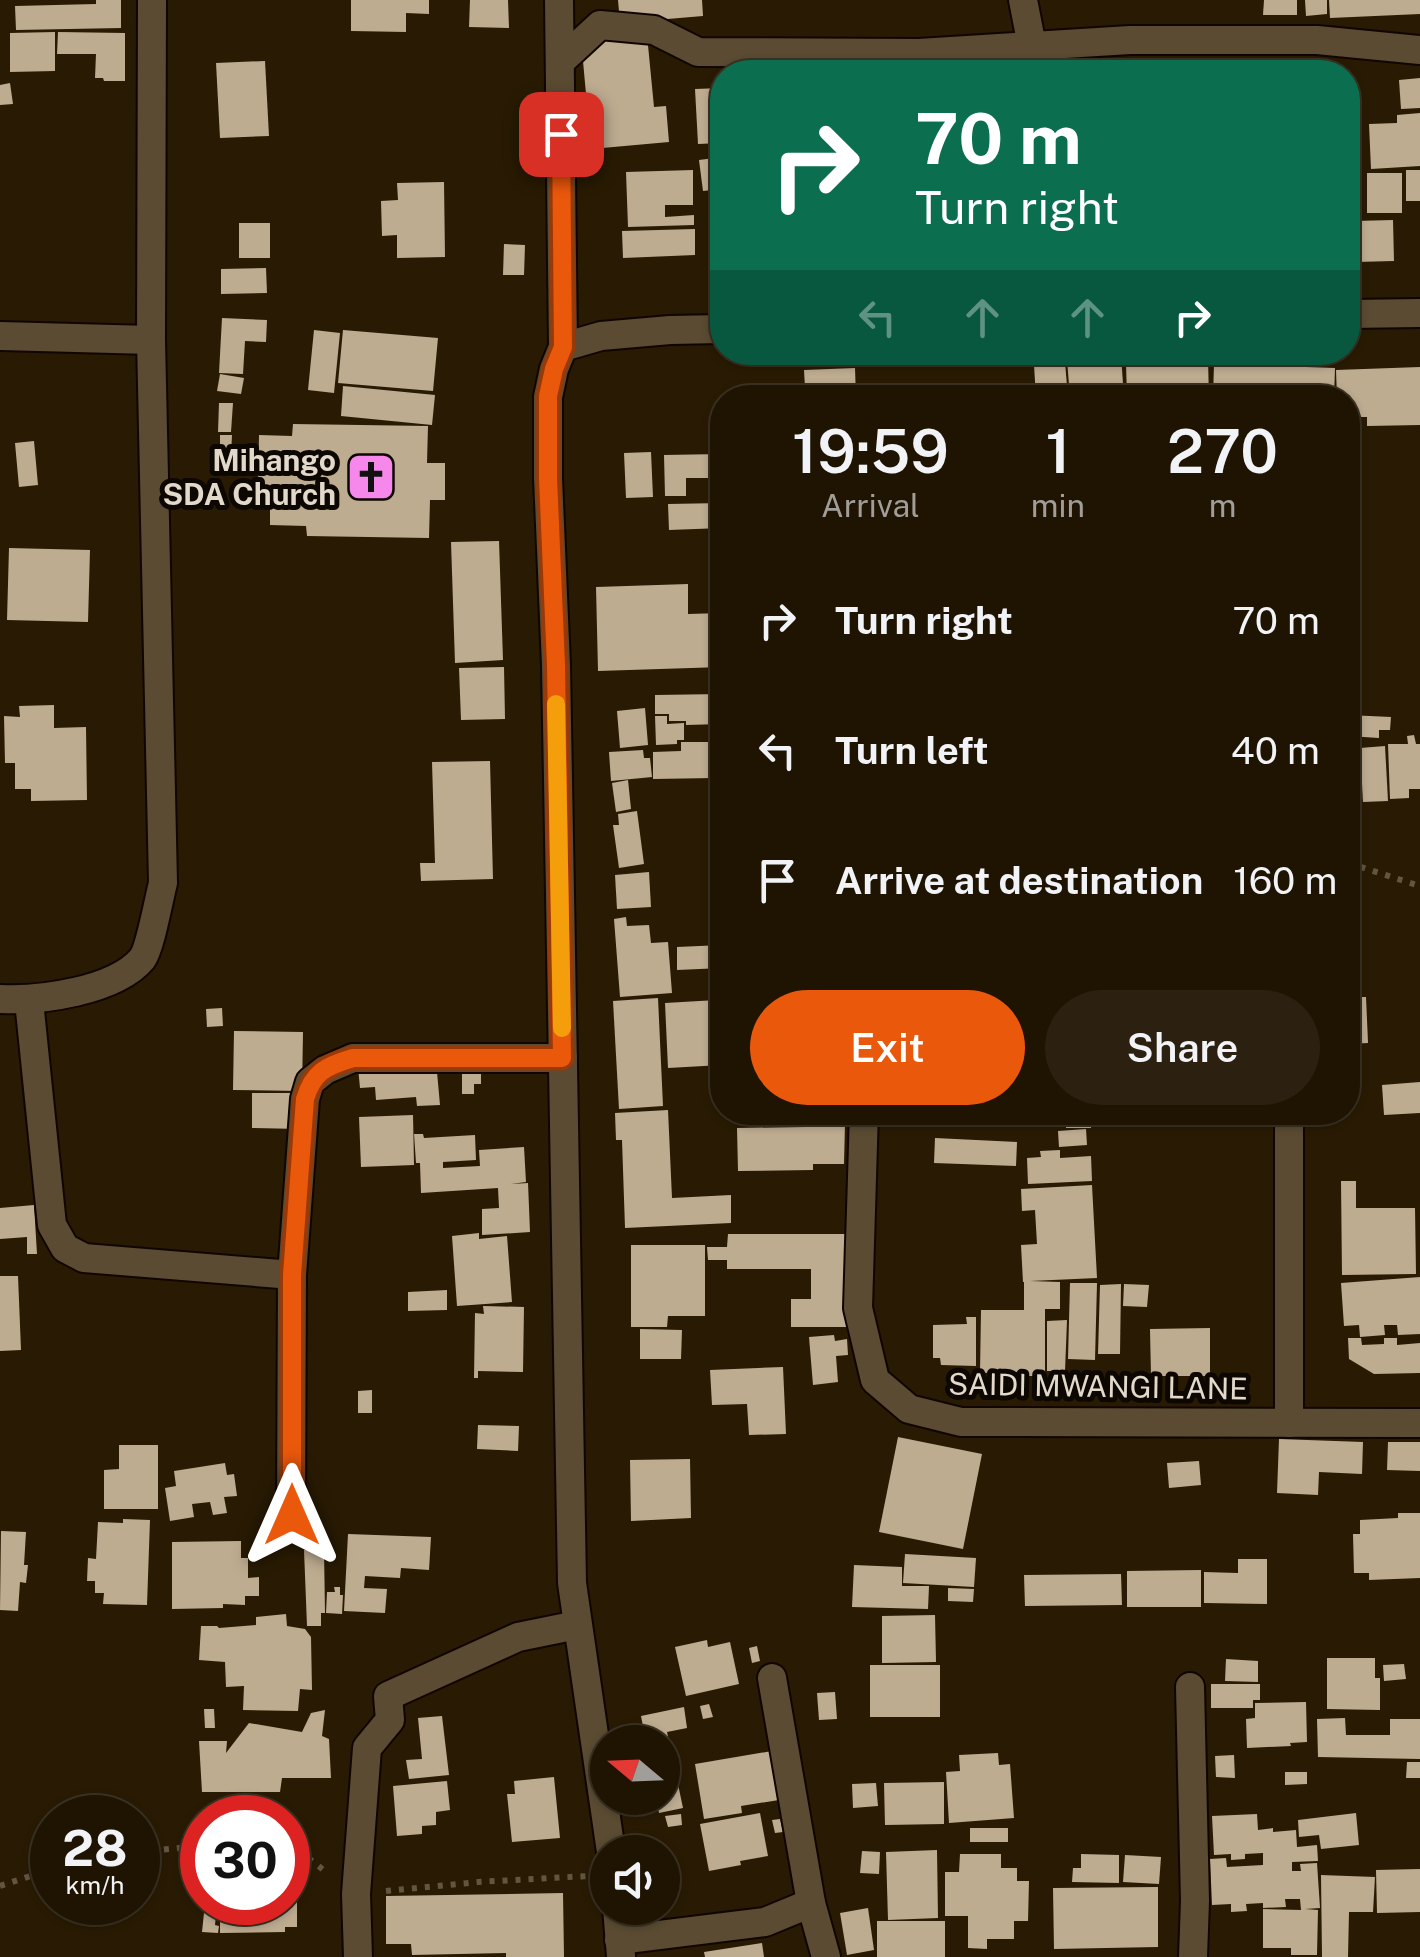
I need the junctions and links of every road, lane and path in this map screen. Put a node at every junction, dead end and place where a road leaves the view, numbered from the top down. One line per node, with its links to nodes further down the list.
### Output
1 (152, 0): 11 (street)
2 (559, 0): 6 (street)
3 (1023, 0): 4 (street)
4 (1032, 46): 5 (street); 6 (street)
5 (1420, 50)
6 (560, 62): 12 (street)
7 (1420, 313): 8 (street)
8 (1360, 314)
9 (710, 329): 12 (street)
10 (0, 336): 11 (street)
11 (151, 340): 16 (street)
12 (563, 347): 17 (street)
13 (1360, 867): 14 (path)
14 (1420, 886)
15 (0, 999): 16 (street)
16 (30, 1001): 20 (street)
17 (562, 1058): 20 (street); 24 (street)
18 (864, 1125): 21 (street, SAIDI MWANGI LANE)
19 (1290, 1125): 21 (street)
20 (292, 1275): 23 (street)
21 (1289, 1423): 22 (street, SAIDI MWANGI LANE)
22 (1420, 1423)
23 (292, 1515)
24 (577, 1625): 27 (street); 32 (street)
25 (772, 1678): 33 (street)
26 (1190, 1687): 37 (street)
27 (608, 1835)
28 (310, 1859): 32 (path)
29 (30, 1876): 31 (path)
30 (589, 1876): 32 (path)
31 (0, 1886)
32 (356, 1894): 35 (street)
33 (811, 1903): 34 (street); 36 (street)
34 (620, 1948)
35 (358, 1957)
36 (826, 1957)
37 (1193, 1957)

